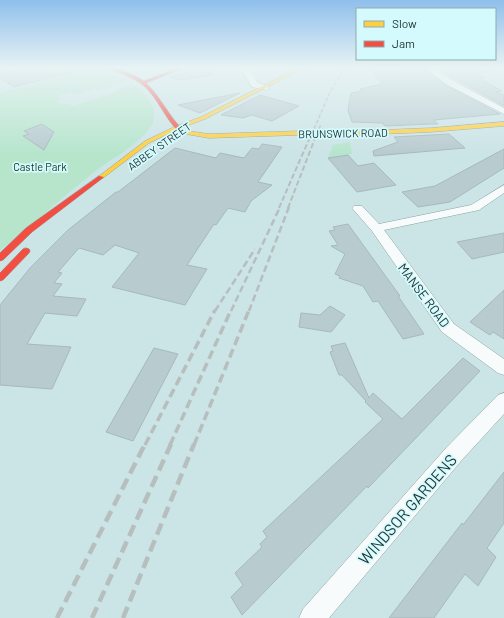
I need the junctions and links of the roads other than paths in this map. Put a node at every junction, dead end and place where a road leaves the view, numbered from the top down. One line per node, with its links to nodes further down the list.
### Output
1 (154, 96): 5 (main road)
2 (249, 96): 7 (main road, ABBEY STREET)
3 (477, 96): 4 (street)
4 (504, 111)
5 (167, 116): 7 (main road); 8 (main road)
6 (504, 124): 7 (main road, BRUNSWICK ROAD, bridge)
7 (179, 130): 8 (main road, ABBEY STREET); 10 (main road, ABBEY STREET)
8 (147, 142): 14 (main road, ABBEY STREET)
9 (504, 188): 12 (street)
10 (79, 205)
11 (358, 208): 12 (street, MANSE ROAD)
12 (376, 228): 16 (street, MANSE ROAD)
13 (33, 244): 15 (main road)
14 (0, 258)
15 (0, 278)
16 (504, 368)
17 (504, 401): 18 (street, WINDSOR GARDENS)
18 (312, 618)

